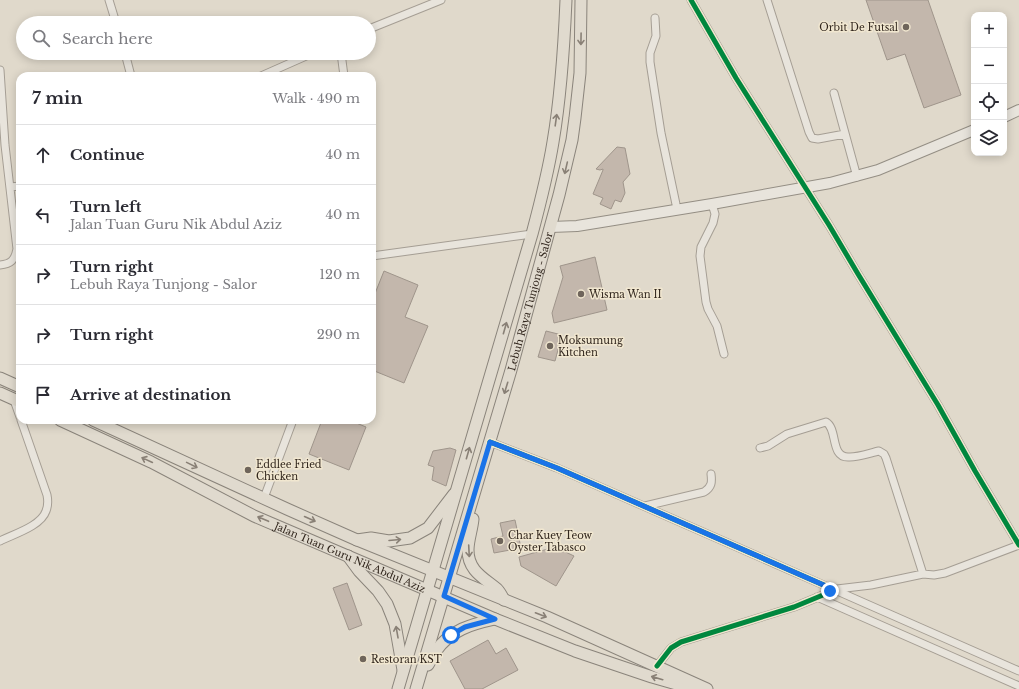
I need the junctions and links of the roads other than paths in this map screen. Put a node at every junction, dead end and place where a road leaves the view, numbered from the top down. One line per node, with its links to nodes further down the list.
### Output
1 (109, 0): 7 (street)
2 (441, 0): 9 (street)
3 (566, 0): 31 (main road, Lebuh Raya Tunjong - Salor, one-way to 3)
4 (581, 0): 30 (main road, Lebuh Raya Tunjong - Salor, one-way to 30)
5 (691, 0): 26 (street)
6 (767, 0): 22 (street)
7 (114, 16)
8 (655, 18): 28 (street)
9 (376, 27)
10 (127, 60): 14 (street)
11 (297, 60): 15 (street)
12 (342, 60): 16 (street)
13 (0, 70): 18 (street)
14 (130, 72)
15 (270, 72)
16 (343, 72)
17 (834, 93): 22 (street)
18 (1, 107): 25 (street)
19 (1019, 110): 20 (main road)
20 (1007, 116)
21 (971, 131): 23 (main road)
22 (845, 134): 23 (street)
23 (856, 177): 26 (main road)
24 (16, 186): 25 (street)
25 (10, 187): 29 (street)
26 (806, 189): 27 (main road); 53 (street)
27 (712, 204): 28 (main road); 35 (street)
28 (677, 209): 30 (main road)
29 (16, 220)
30 (551, 227): 44 (main road, Lebuh Raya Tunjong - Salor, one-way to 44)
31 (532, 234): 32 (street); 47 (main road, Lebuh Raya Tunjong - Salor, one-way to 31)
32 (376, 255)
33 (16, 256): 34 (street)
34 (0, 265)
35 (724, 354)
36 (0, 378): 37 (main road)
37 (16, 385)
38 (0, 393): 39 (main road)
39 (16, 401)
40 (22, 424): 52 (street)
41 (69, 424): 54 (main road, Jalan Tuan Guru Nik Abdul Aziz, one-way to 41)
42 (102, 424): 48 (main road, Jalan Tuan Guru Nik Abdul Aziz, one-way to 48)
43 (292, 424): 48 (street)
44 (490, 442): 49 (main road, Lebuh Raya Tunjong - Salor); 50 (street)
45 (760, 448): 56 (street)
46 (711, 474): 50 (street)
47 (457, 490): 51 (main road, one-way to 47); 55 (main road, Lebuh Raya Tunjong - Salor)
48 (264, 498): 51 (main road, Jalan Tuan Guru Nik Abdul Aziz, one-way to 51)
49 (474, 499): 57 (main road, Lebuh Raya Tunjong - Salor); 62 (main road, one-way to 62)
50 (644, 506): 59 (street)
51 (357, 540): 55 (main road, Jalan Tuan Guru Nik Abdul Aziz)
52 (0, 541)
53 (1019, 545): 56 (street)
54 (348, 556): 58 (main road, Jalan Tuan Guru Nik Abdul Aziz); 65 (main road, one-way to 54)
55 (433, 571): 57 (main road, Jalan Tuan Guru Nik Abdul Aziz); 58 (main road, Lebuh Raya Tunjong - Salor)
56 (923, 574): 59 (street)
57 (450, 578): 60 (main road, Lebuh Raya Tunjong - Salor); 62 (main road, Jalan Tuan Guru Nik Abdul Aziz)
58 (428, 590): 60 (main road, Jalan Tuan Guru Nik Abdul Aziz); 65 (main road, Lebuh Raya Tunjong - Salor)
59 (832, 590): 61 (street); 66 (street)
60 (444, 596): 63 (main road, Jalan Tuan Guru Nik Abdul Aziz); 67 (main road, Lebuh Raya Tunjong - Salor)
61 (819, 596): 64 (street); 68 (street)
62 (505, 600): 64 (main road, Jalan Tuan Guru Nik Abdul Aziz, one-way to 64)
63 (495, 619): 67 (main road); 71 (main road, Jalan Tuan Guru Nik Abdul Aziz, one-way to 63)
64 (657, 666): 72 (main road, Jalan Tuan Guru Nik Abdul Aziz)
65 (404, 670): 69 (main road, Lebuh Raya Tunjong - Salor)
66 (1019, 671)
67 (420, 675): 70 (main road, Lebuh Raya Tunjong - Salor)
68 (1019, 686)
69 (398, 689)
70 (416, 689)
71 (694, 689)
72 (707, 689)

